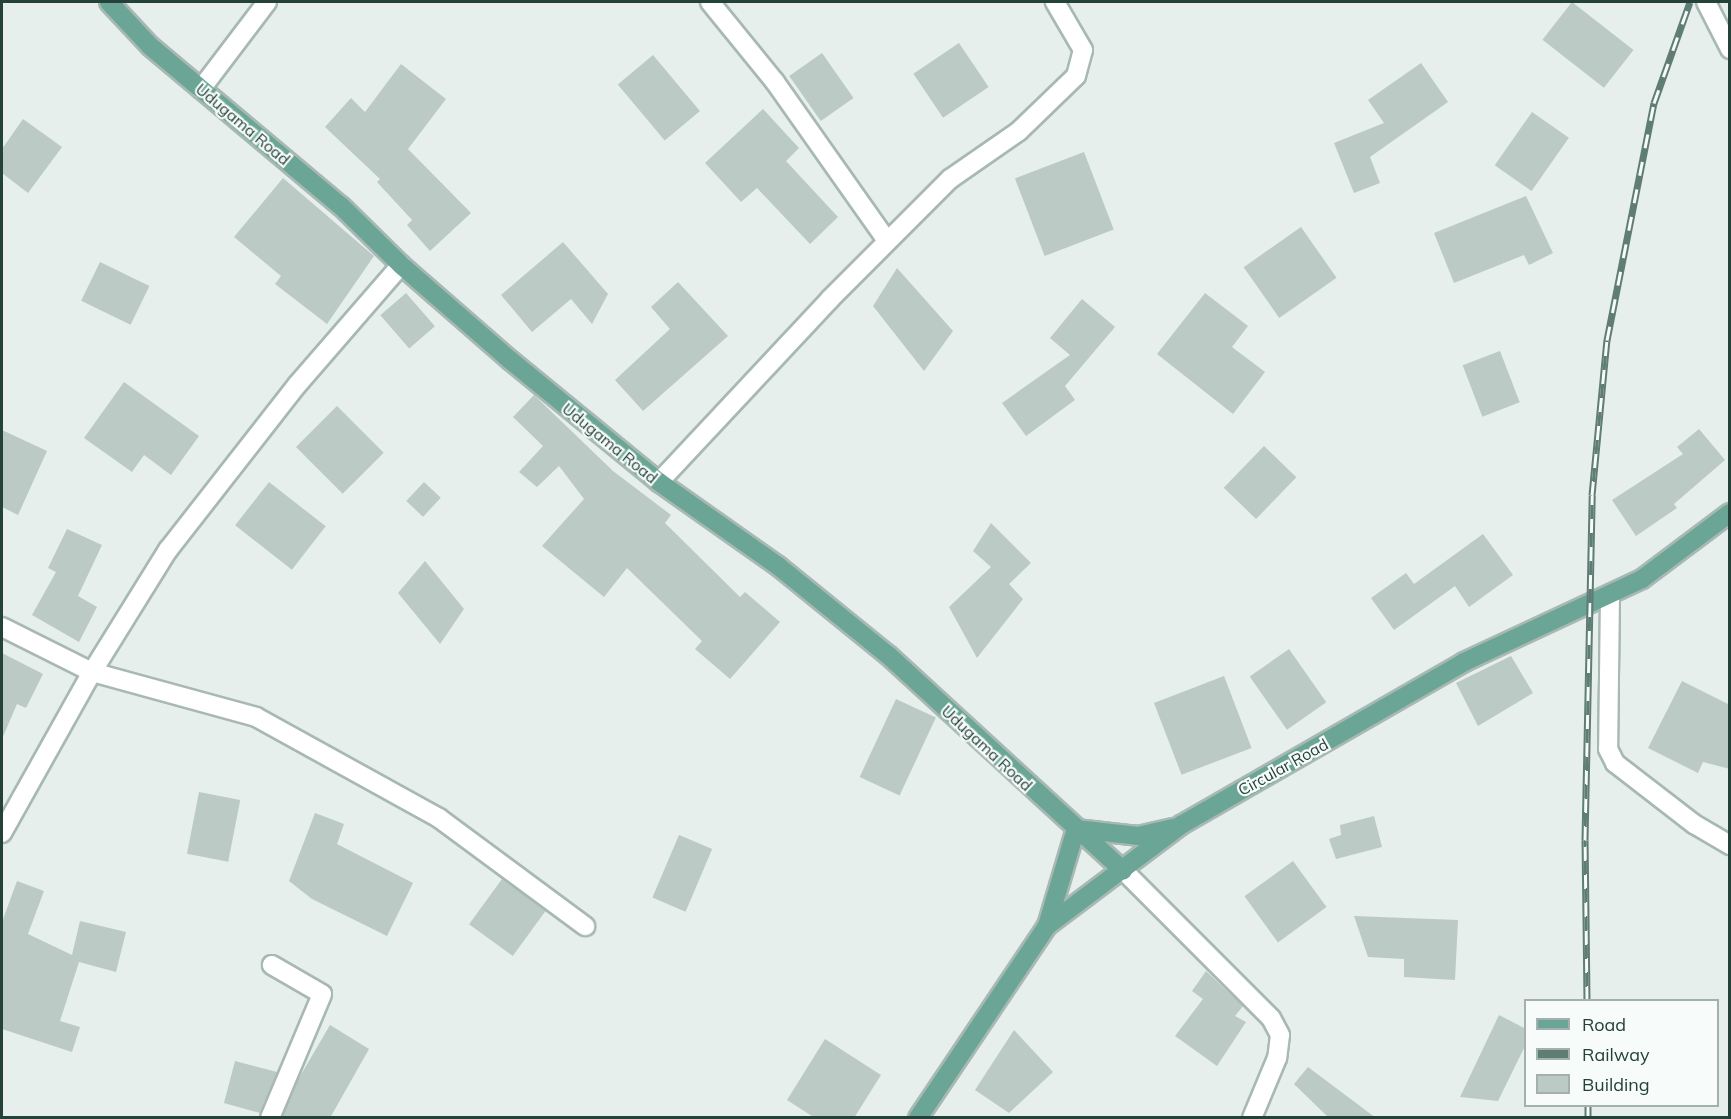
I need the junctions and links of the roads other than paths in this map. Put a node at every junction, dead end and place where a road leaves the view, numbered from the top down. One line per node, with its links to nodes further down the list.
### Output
1 (109, 2): 7 (main road, Udugama Road)
2 (267, 2): 7 (street)
3 (710, 2): 8 (street)
4 (1055, 2): 8 (street)
5 (1706, 2): 6 (street)
6 (1730, 49)
7 (201, 89): 9 (main road, Udugama Road)
8 (887, 241): 10 (street)
9 (401, 265): 10 (main road, Udugama Road); 14 (street)
10 (659, 482): 16 (main road, Udugama Road)
11 (1730, 513): 12 (main road, Circular Road)
12 (1610, 595): 15 (main road, Circular Road); 18 (street)
13 (2, 627): 14 (street)
14 (92, 672): 17 (street); 20 (street)
15 (1181, 825): 16 (main road); 19 (main road, Circular Road)
16 (1076, 829): 19 (main road, Udugama Road); 21 (main road)
17 (2, 833)
18 (1730, 845)
19 (1123, 870): 21 (main road, Circular Road); 25 (street)
20 (585, 926)
21 (1047, 926): 24 (main road, Circular Road)
22 (272, 964): 23 (street)
23 (270, 1118)
24 (918, 1118)
25 (1252, 1118)

